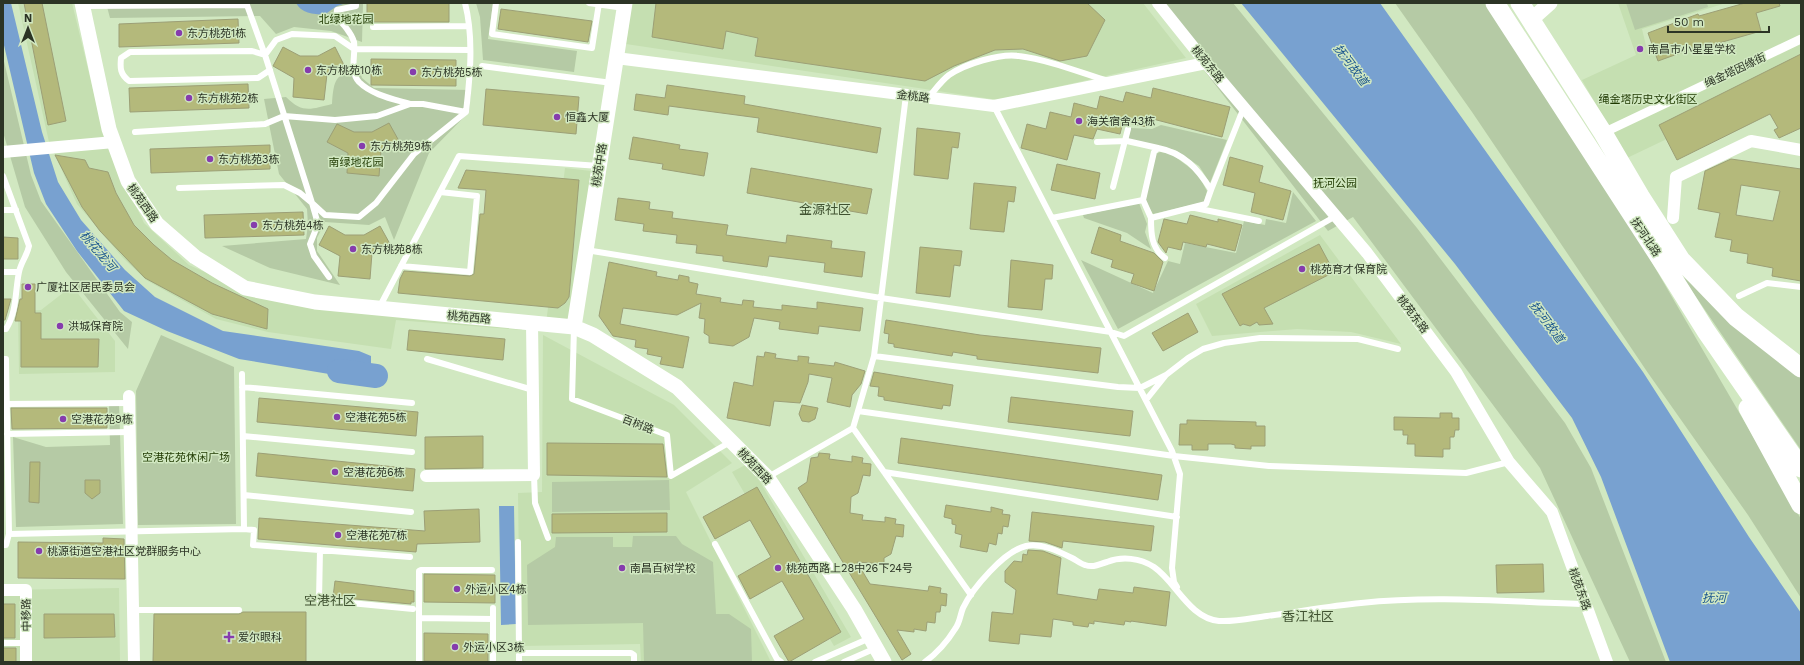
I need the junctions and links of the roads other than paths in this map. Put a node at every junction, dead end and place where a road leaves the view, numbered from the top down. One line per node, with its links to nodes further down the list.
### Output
1 (356, 3): 17 (lane)
2 (465, 3): 14 (lane)
3 (496, 3): 11 (lane)
4 (589, 3): 11 (lane)
5 (1158, 3): 21 (street, 桃苑东路)
6 (1495, 3): 71 (main road, 抚河北路)
7 (1520, 3): 13 (main road, 抚河北路)
8 (1550, 3): 13 (street)
9 (82, 4): 10 (lane); 37 (street, 桃苑西路)
10 (249, 4): 19 (lane)
11 (598, 4): 12 (lane)
12 (624, 6): 20 (street, 桃苑中路)
13 (1531, 20): 35 (main road, 抚河北路)
14 (469, 26): 15 (lane); 18 (lane)
15 (373, 27)
16 (1801, 39): 35 (street)
17 (354, 49): 18 (lane); 19 (lane); 28 (lane)
18 (470, 50): 31 (lane)
19 (265, 55): 23 (lane); 23 (lane)
20 (616, 58): 25 (street, 桃苑中路); 26 (street, 金桃路)
21 (1206, 63): 24 (street, 金桃路); 30 (street, 桃苑东路)
22 (482, 66): 25 (lane)
23 (270, 70): 32 (lane)
24 (1113, 82): 27 (lane); 29 (street, 金桃路)
25 (612, 83): 42 (street, 桃苑中路)
26 (906, 95): 27 (street, 金桃路); 66 (lane)
27 (928, 98): 29 (street, 金桃路)
28 (410, 104): 31 (lane); 32 (lane)
29 (994, 106): 54 (lane)
30 (1244, 107): 46 (lane); 53 (street, 桃苑东路)
31 (466, 112): 49 (lane)
32 (284, 116): 34 (lane); 49 (lane)
33 (1128, 129): 36 (lane)
34 (135, 132)
35 (1603, 132): 77 (main road, 抚河北路)
36 (1125, 141): 38 (lane); 39 (lane); 44 (lane)
37 (114, 142): 41 (street); 67 (street, 桃苑西路)
38 (1097, 142)
39 (1158, 148): 46 (lane); 48 (lane)
40 (1801, 150): 56 (street)
41 (3, 152)
42 (599, 166): 47 (lane); 58 (street, 桃苑中路)
43 (3, 176): 52 (lane)
44 (1113, 187)
45 (179, 188): 49 (lane)
46 (1211, 190): 50 (lane)
47 (440, 192): 60 (lane); 60 (lane)
48 (1143, 200): 54 (lane); 55 (lane)
49 (312, 204): 63 (lane)
50 (1194, 207): 55 (lane); 57 (lane)
51 (3, 210): 52 (lane)
52 (16, 210): 62 (lane)
53 (1336, 216): 72 (lane); 95 (street, 桃苑东路)
54 (1052, 218): 72 (lane)
55 (1151, 218): 59 (lane)
56 (1674, 218)
57 (1259, 221)
58 (586, 250): 66 (lane); 69 (street, 桃苑中路)
59 (1165, 258)
60 (401, 266): 67 (lane)
61 (3, 272): 62 (lane)
62 (18, 272): 70 (lane)
63 (329, 277)
64 (1801, 287): 65 (lane)
65 (1739, 296)
66 (881, 298): 72 (lane); 74 (lane)
67 (379, 308): 68 (street, 桃苑西路)
68 (532, 323): 69 (street, 桃苑西路); 82 (street)
69 (574, 327): 92 (street, 桃苑西路); 92 (lane, 百树路)
70 (3, 329)
71 (1706, 331): 97 (main road, 抚河北路); 104 (main road)
72 (1111, 332): 81 (lane)
73 (1398, 349): 79 (lane)
74 (874, 356): 81 (lane); 87 (lane)
75 (3, 359): 86 (lane)
76 (427, 359): 82 (lane)
77 (1801, 368)
78 (242, 374): 80 (lane)
79 (1166, 375): 81 (lane); 84 (lane)
80 (242, 387): 85 (lane); 91 (lane)
81 (1140, 388): 84 (lane)
82 (533, 390): 99 (street)
83 (129, 399): 86 (lane); 89 (street)
84 (1146, 400): 94 (lane)
85 (412, 403)
86 (5, 411): 90 (lane)
87 (858, 411): 88 (lane); 94 (lane)
88 (854, 428): 98 (lane); 101 (lane)
89 (130, 432): 90 (lane); 109 (street)
90 (7, 434): 96 (lane)
91 (243, 436): 93 (lane); 103 (lane)
92 (732, 441): 101 (street, 桃苑西路)
93 (412, 452)
94 (1174, 456): 95 (lane); 106 (lane)
95 (1509, 462): 121 (street, 桃苑东路)
96 (5, 467): 102 (lane)
97 (1801, 468)
98 (884, 472): 106 (lane); 119 (lane)
99 (534, 475): 100 (street); 111 (lane)
100 (426, 476)
101 (768, 478): 130 (street, 桃苑西路)
102 (5, 479): 107 (lane)
103 (244, 496): 105 (lane); 108 (lane)
104 (1801, 504)
105 (411, 512)
106 (1177, 517): 120 (lane)
107 (6, 524): 110 (lane)
108 (244, 529): 109 (lane); 115 (lane)
109 (132, 531): 110 (lane); 124 (street)
110 (9, 534): 114 (lane)
111 (548, 538)
112 (518, 542): 131 (lane)
113 (715, 544): 138 (lane)
114 (3, 545)
115 (320, 550): 116 (lane); 123 (lane)
116 (410, 557)
117 (492, 570): 126 (lane)
118 (3, 590): 129 (street, 中移路)
119 (971, 595): 120 (lane); 142 (lane)
120 (1185, 600): 121 (lane)
121 (1586, 604): 143 (street, 桃苑东路)
122 (493, 608): 127 (lane)
123 (413, 609)
124 (133, 610): 125 (lane); 133 (street)
125 (239, 610)
126 (419, 618): 127 (lane); 134 (lane)
127 (493, 619): 135 (lane)
128 (3, 643): 129 (lane)
129 (26, 643): 132 (street, 中移路)
130 (873, 643): 139 (lane); 140 (lane); 141 (street, 桃苑西路)
131 (519, 653): 136 (lane); 137 (lane)
132 (26, 662)
133 (134, 662)
134 (419, 662)
135 (493, 662)
136 (519, 662)
137 (634, 662)
138 (781, 662)
139 (815, 662)
140 (844, 662)
141 (884, 662)
142 (925, 662)
143 (1607, 662)

